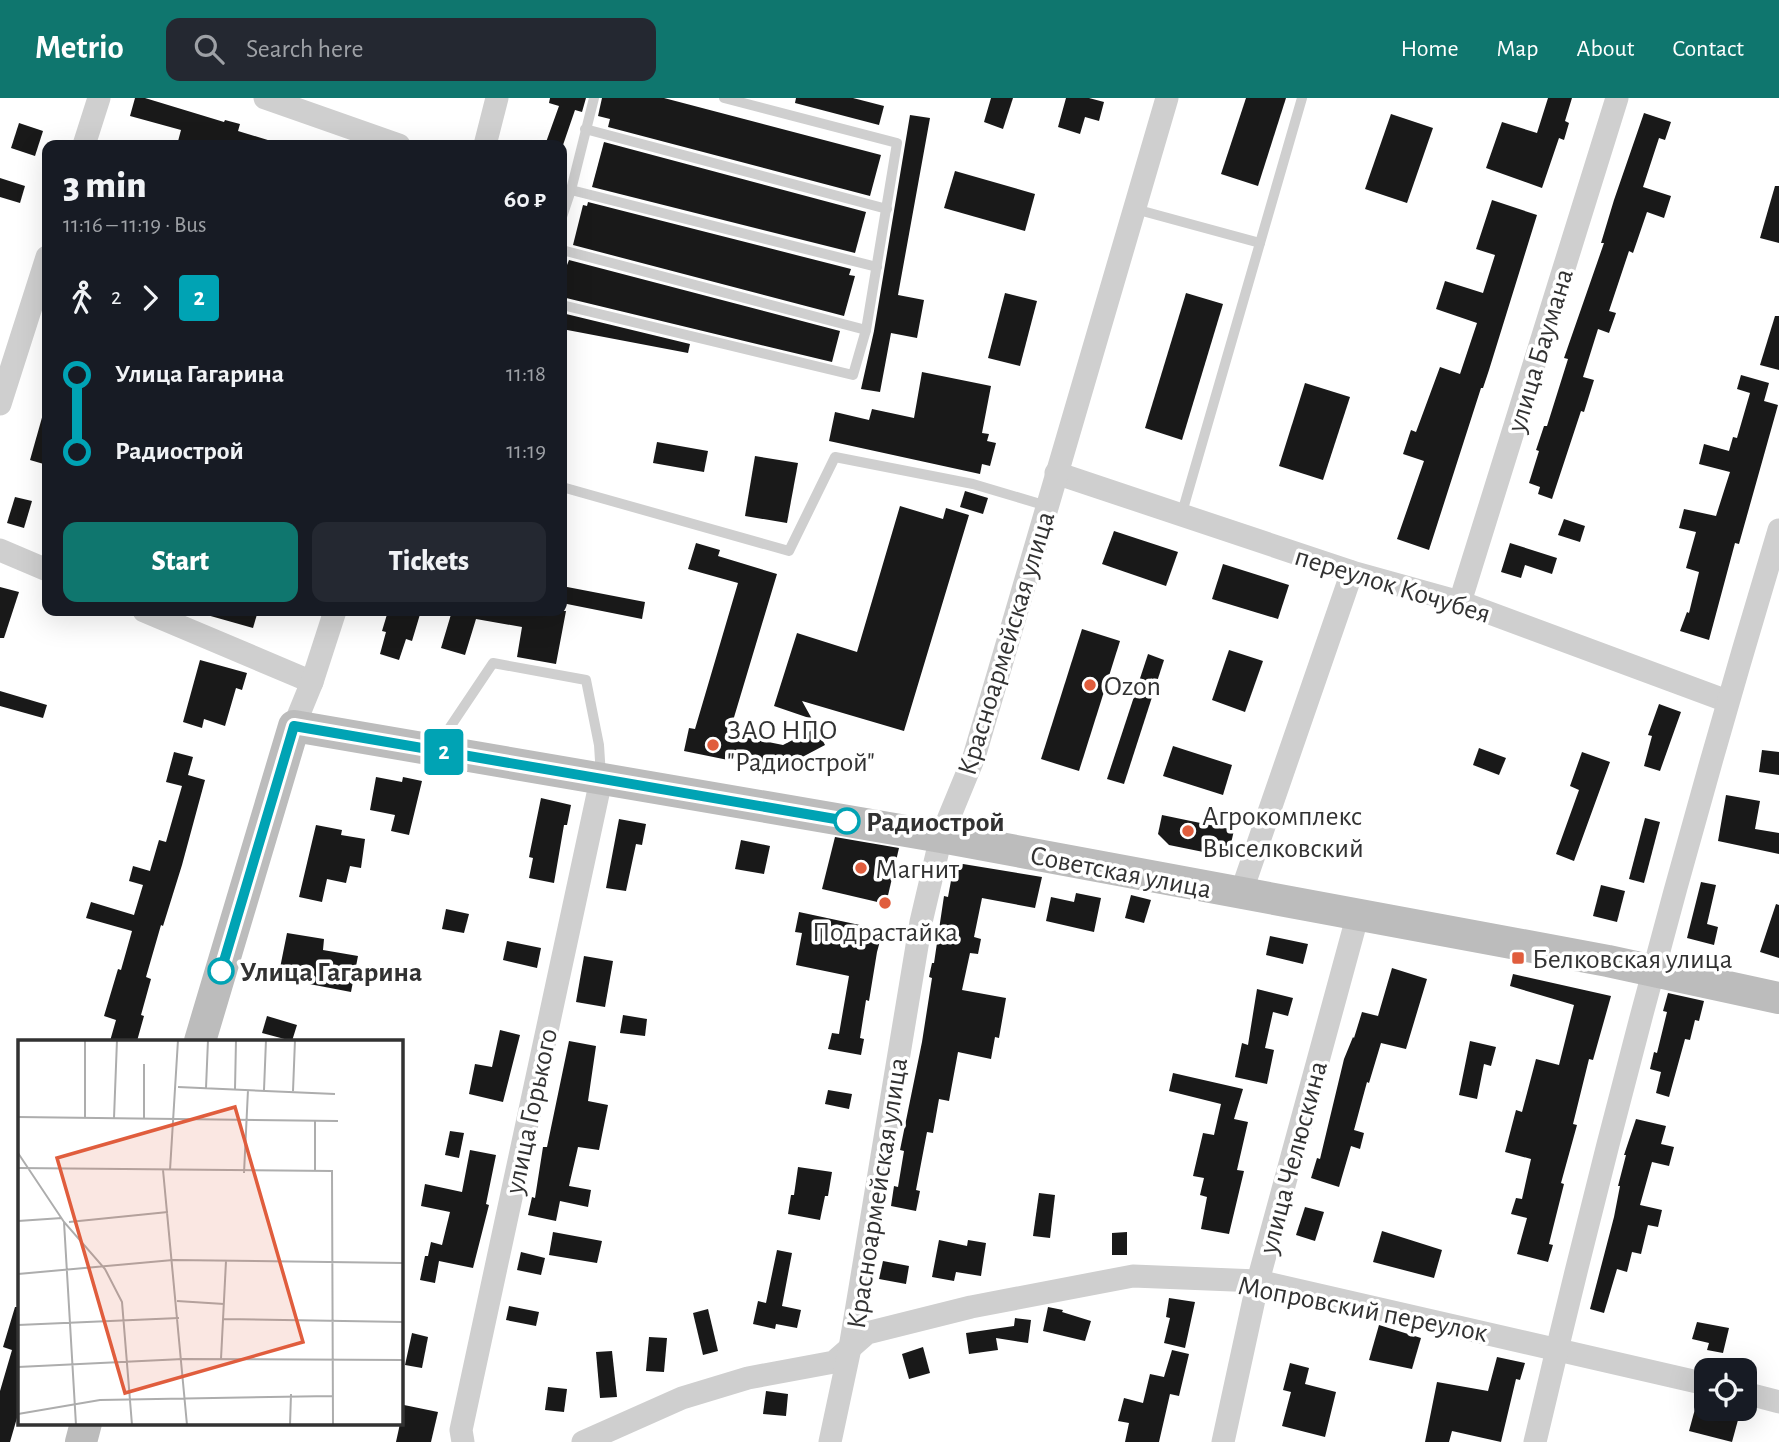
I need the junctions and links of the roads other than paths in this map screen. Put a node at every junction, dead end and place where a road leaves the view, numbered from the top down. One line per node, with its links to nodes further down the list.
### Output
1 (99, 98): 10 (street)
2 (265, 98): 11 (street)
3 (497, 98): 12 (street)
4 (594, 98): 9 (lane)
5 (724, 98): 15 (lane)
6 (1167, 98): 16 (street, Красноармейская улица)
7 (1302, 98): 17 (lane)
8 (1617, 98): 32 (street, улица Баумана)
9 (585, 129): 13 (lane); 15 (lane)
10 (85, 140)
11 (385, 140)
12 (486, 140)
13 (571, 190): 14 (lane); 19 (lane)
14 (567, 202)
15 (887, 209): 19 (lane)
16 (1135, 209): 17 (lane); 24 (street, Красноармейская улица)
17 (1260, 243): 27 (lane)
18 (567, 251): 22 (lane)
19 (877, 267): 22 (lane)
20 (42, 273): 23 (street)
21 (567, 306): 22 (lane)
22 (866, 330)
23 (0, 404)
24 (1056, 473): 26 (street, Красноармейская улица); 27 (street, переулок Кочубея)
25 (567, 487): 26 (lane)
26 (1047, 506): 40 (street, Красноармейская улица)
27 (1181, 516): 31 (street, переулок Кочубея)
28 (1779, 530): 36 (street)
29 (0, 550): 30 (street)
30 (42, 568)
31 (1352, 572): 32 (street, переулок Кочубея); 41 (street)
32 (1460, 603): 36 (street, переулок Кочубея)
33 (156, 616): 35 (street)
34 (333, 616): 35 (street)
35 (312, 682): 37 (street)
36 (1727, 701): 43 (street)
37 (294, 726): 38 (street, Советская улица); 45 (street)
38 (434, 750): 39 (street, Советская улица); 39 (lane)
39 (601, 780): 40 (street, Советская улица); 54 (street, улица Горького)
40 (941, 837): 41 (street, Советская улица); 47 (street, Красноармейская улица)
41 (1241, 893): 42 (street, Советская улица)
42 (1358, 914): 43 (street, Советская улица); 46 (street, улица Челюскина)
43 (1654, 970): 44 (street, Советская улица); 48 (street)
44 (1779, 998)
45 (200, 1040)
46 (1258, 1281): 47 (street, Мопровский переулок); 48 (street, Мопровский переулок); 57 (street, улица Челюскина)
47 (850, 1348): 55 (street, Мопровский переулок); 56 (street, Красноармейская улица)
48 (1557, 1348): 49 (street, Мопровский переулок); 58 (street)
49 (1694, 1381)
50 (1757, 1396): 51 (street)
51 (1779, 1402)
52 (86, 1424): 53 (street)
53 (80, 1442)
54 (463, 1442)
55 (583, 1442)
56 (830, 1442)
57 (1223, 1442)
58 (1535, 1442)

